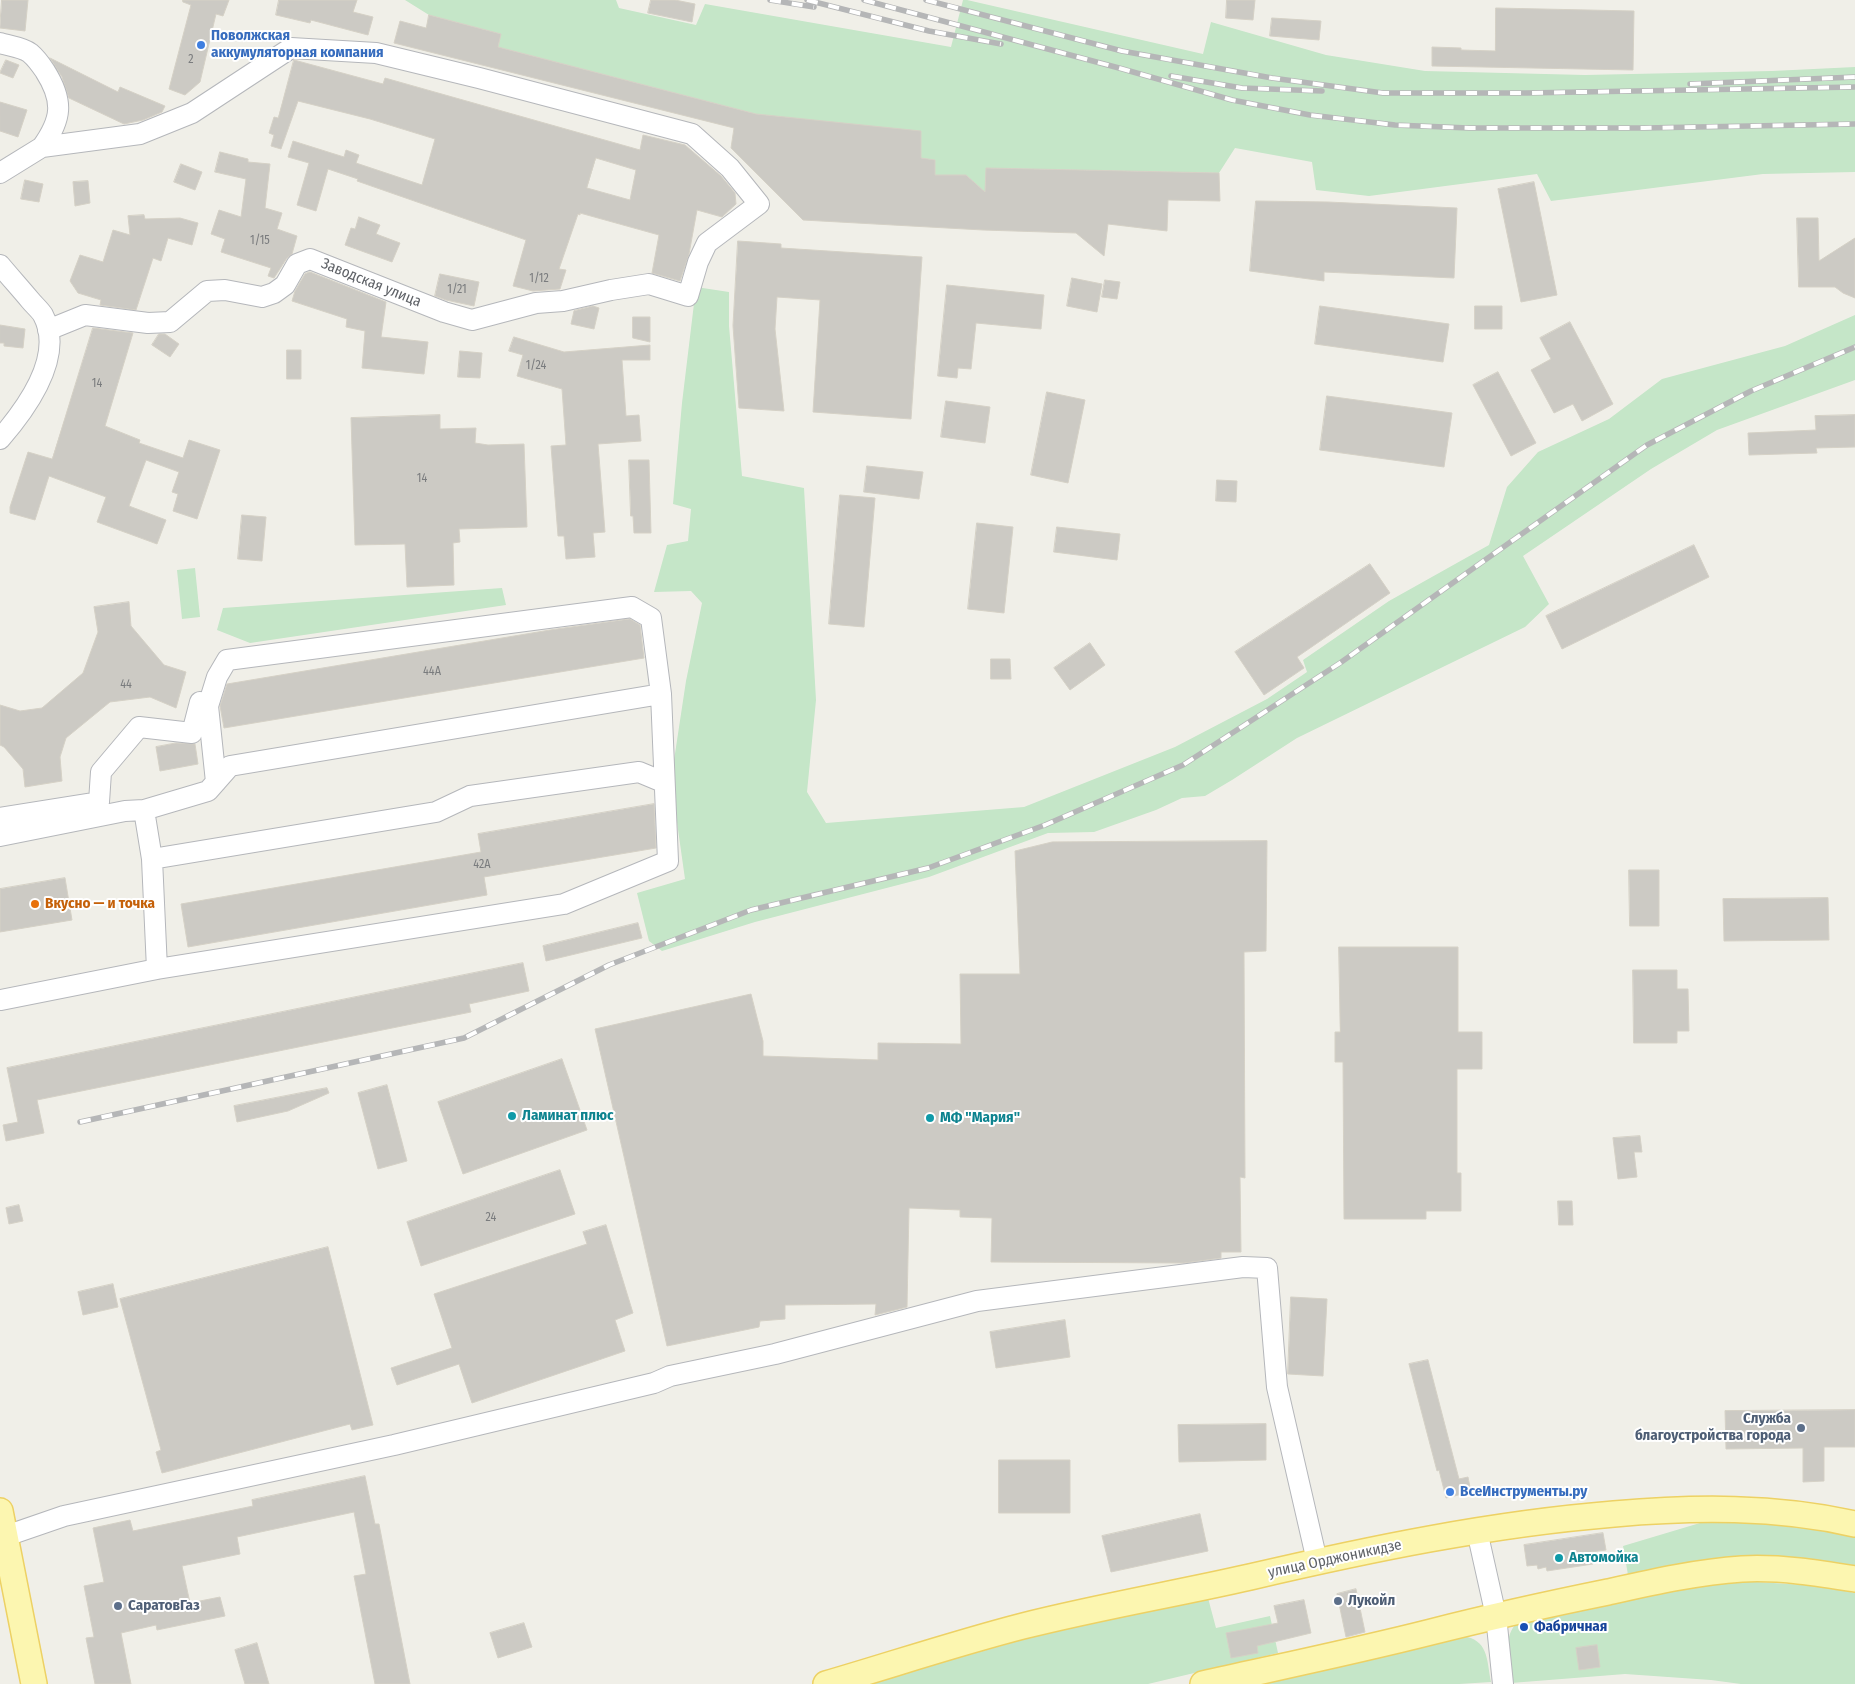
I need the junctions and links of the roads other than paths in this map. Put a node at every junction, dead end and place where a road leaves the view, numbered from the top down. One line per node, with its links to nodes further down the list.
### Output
1 (0, 43): 2 (street)
2 (42, 147): 3 (street); 5 (street, Заводская улица)
3 (0, 173)
4 (0, 265): 5 (street)
5 (48, 330): 6 (street)
6 (0, 439)
7 (661, 694): 9 (street); 9 (street); 10 (street)
8 (200, 702): 12 (street)
9 (216, 782): 11 (street)
10 (663, 782): 14 (street); 15 (street)
11 (144, 810): 13 (street); 14 (street)
12 (0, 818)
13 (0, 836)
14 (152, 860): 15 (street)
15 (157, 969): 16 (street)
16 (1, 1000)
17 (0, 1511): 20 (main road)
18 (1855, 1524): 19 (main road, улица Орджоникидзе)
19 (1477, 1531): 21 (main road, улица Орджоникидзе); 23 (street)
20 (3, 1538): 21 (street); 24 (main road)
21 (1317, 1561): 25 (main road, улица Орджоникидзе)
22 (1855, 1579): 23 (main road)
23 (1496, 1616): 26 (main road); 27 (street)
24 (34, 1684)
25 (826, 1684)
26 (1203, 1684)
27 (1503, 1684)

